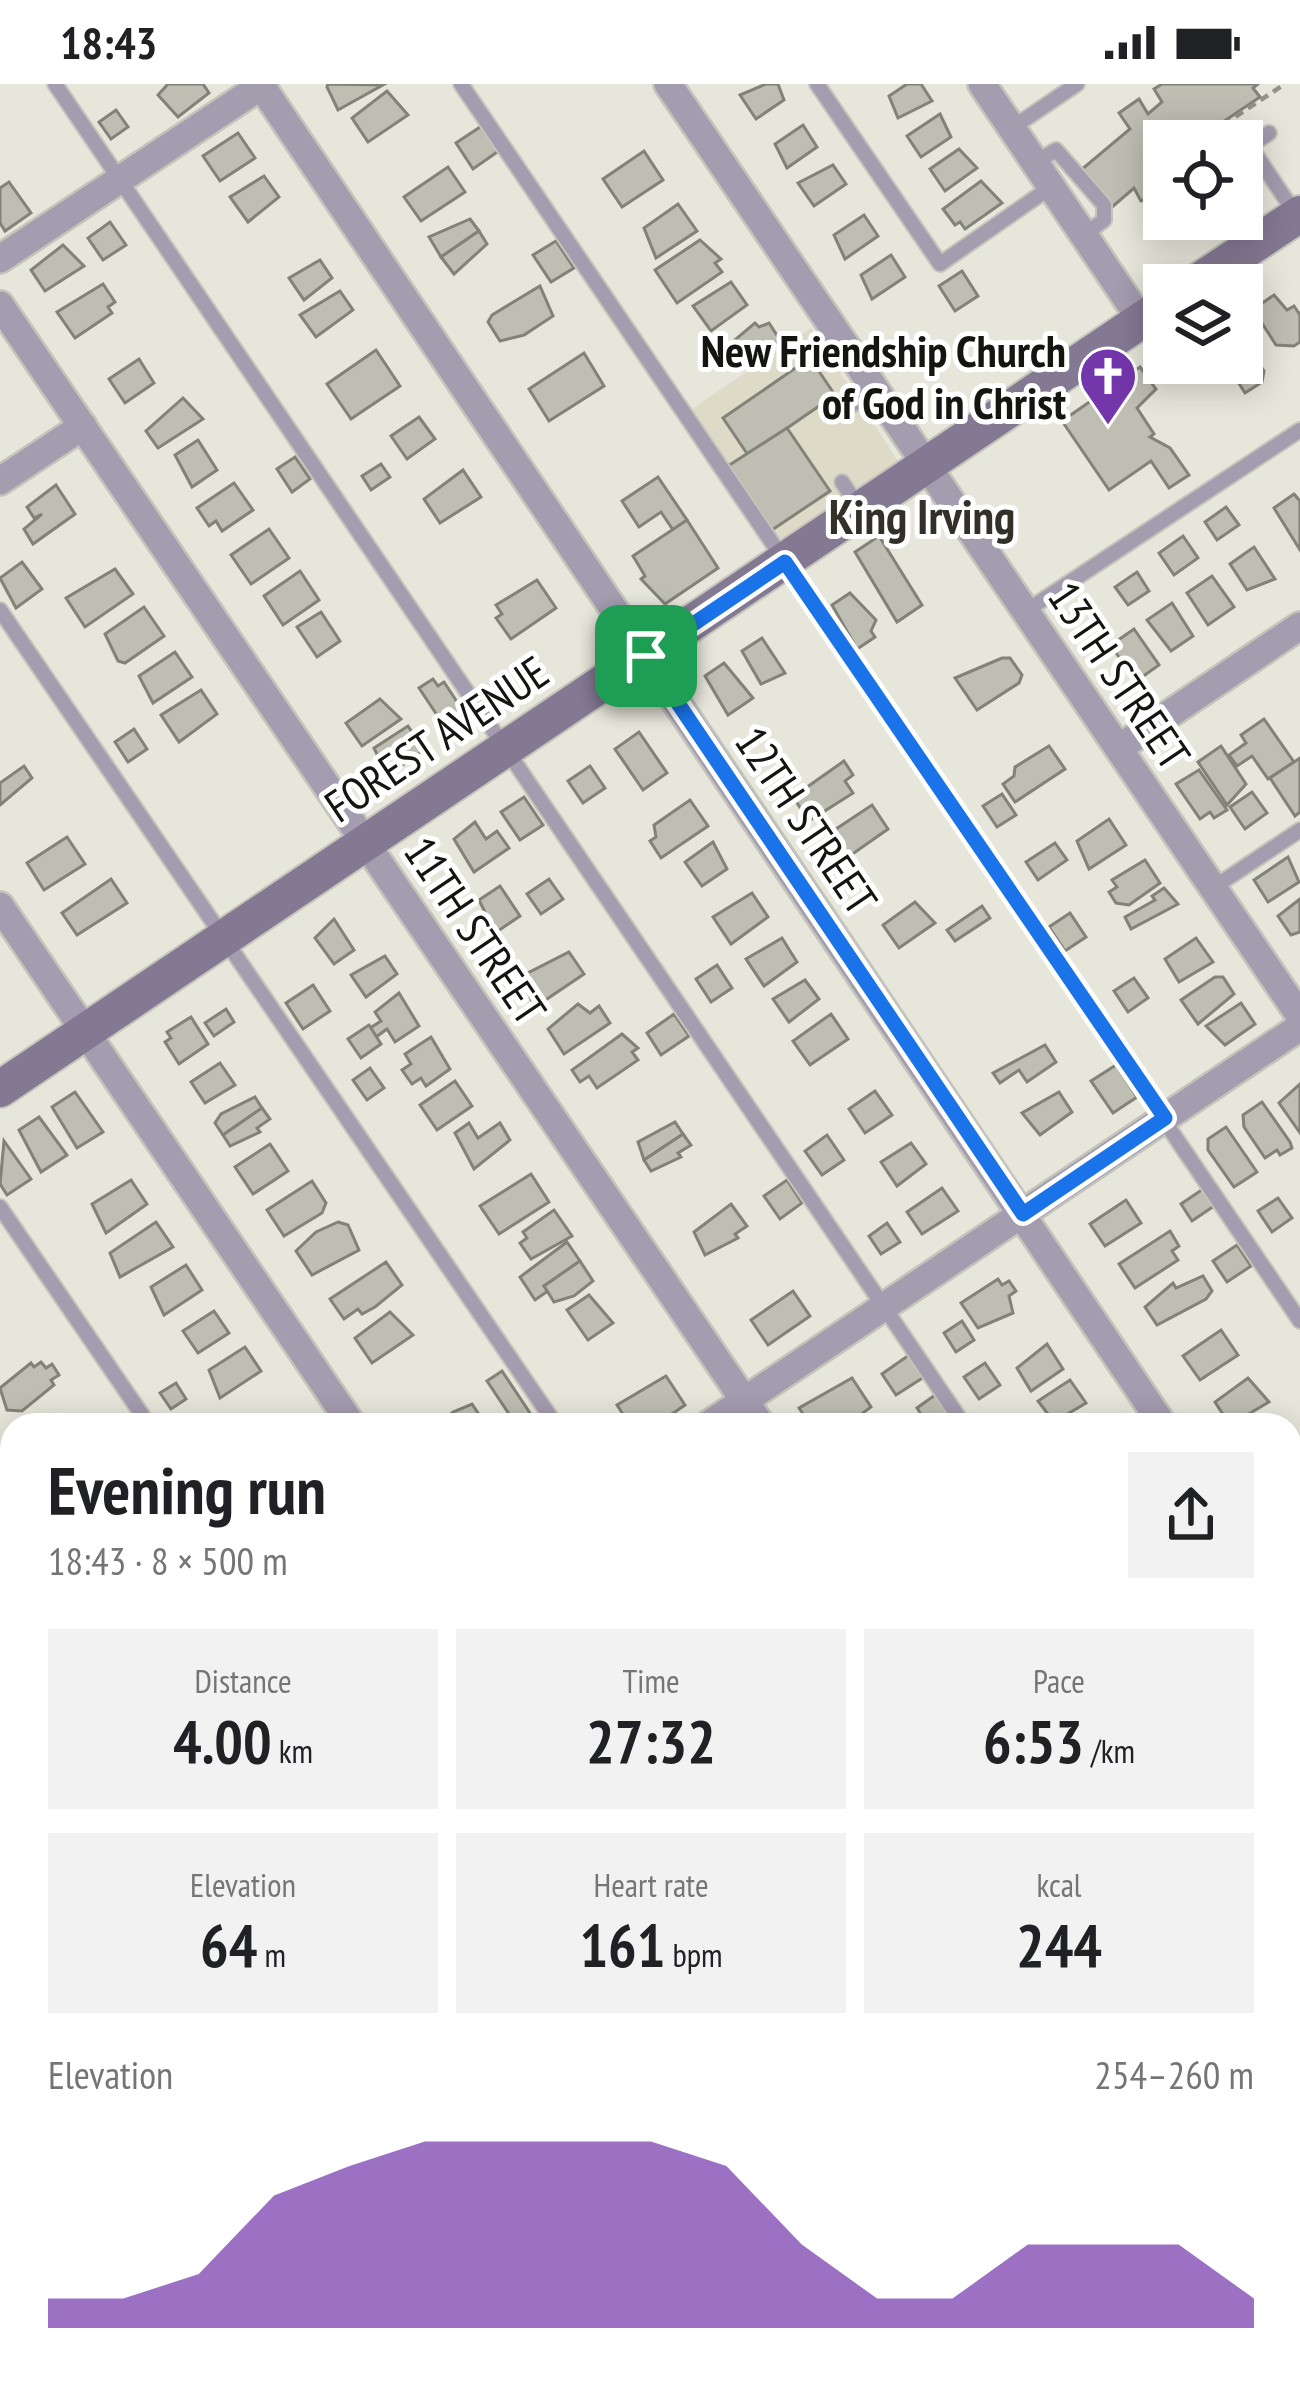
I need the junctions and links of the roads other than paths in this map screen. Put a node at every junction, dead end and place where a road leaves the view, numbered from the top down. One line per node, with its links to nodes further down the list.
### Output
1 (56, 84): 11 (lane)
2 (461, 84): 24 (lane)
3 (668, 84): 18 (street, 13TH STREET)
4 (817, 84): 10 (lane)
5 (982, 84): 8 (street)
6 (1077, 84): 8 (lane)
7 (261, 85): 11 (street); 28 (street, 12TH STREET)
8 (1012, 128): 10 (street)
9 (1269, 133): 12 (lane)
10 (1043, 175): 15 (street)
11 (120, 180): 13 (street); 30 (lane)
12 (1298, 215): 14 (street)
13 (0, 259)
14 (1224, 264)
15 (1143, 301)
16 (0, 304): 20 (street, 11TH STREET)
17 (1143, 319): 22 (street, FOREST AVENUE)
18 (874, 390): 19 (lane); 22 (street, 13TH STREET)
19 (843, 411)
20 (83, 426): 23 (street); 32 (street, 11TH STREET)
21 (1300, 430): 26 (lane)
22 (926, 467): 24 (street, FOREST AVENUE); 26 (street, 13TH STREET)
23 (0, 482)
24 (785, 562): 28 (street, FOREST AVENUE); 40 (lane)
25 (0, 610): 35 (lane)
26 (1026, 611): 29 (street, 13TH STREET)
27 (1300, 626): 29 (street)
28 (646, 656): 30 (street, FOREST AVENUE); 42 (street, 12TH STREET)
29 (1119, 748): 33 (street, 13TH STREET)
30 (506, 749): 32 (street, FOREST AVENUE); 43 (lane)
31 (1300, 830): 33 (lane)
32 (366, 843): 35 (street, FOREST AVENUE); 45 (street, 11TH STREET)
33 (1213, 888): 36 (street, 13TH STREET)
34 (0, 906): 38 (street)
35 (225, 938): 38 (street, FOREST AVENUE); 48 (lane)
36 (1300, 1016)
37 (1300, 1027): 40 (street)
38 (85, 1032): 39 (street, FOREST AVENUE); 47 (street)
39 (0, 1089)
40 (1165, 1118): 42 (street); 44 (lane)
41 (0, 1207): 46 (lane)
42 (1023, 1214): 43 (street); 52 (street, 12TH STREET)
43 (883, 1307): 45 (street); 51 (lane)
44 (1300, 1321)
45 (744, 1401): 49 (street); 50 (street, 11TH STREET)
46 (141, 1413)
47 (344, 1413)
48 (548, 1413)
49 (726, 1413)
50 (752, 1413)
51 (956, 1413)
52 (1155, 1413)

